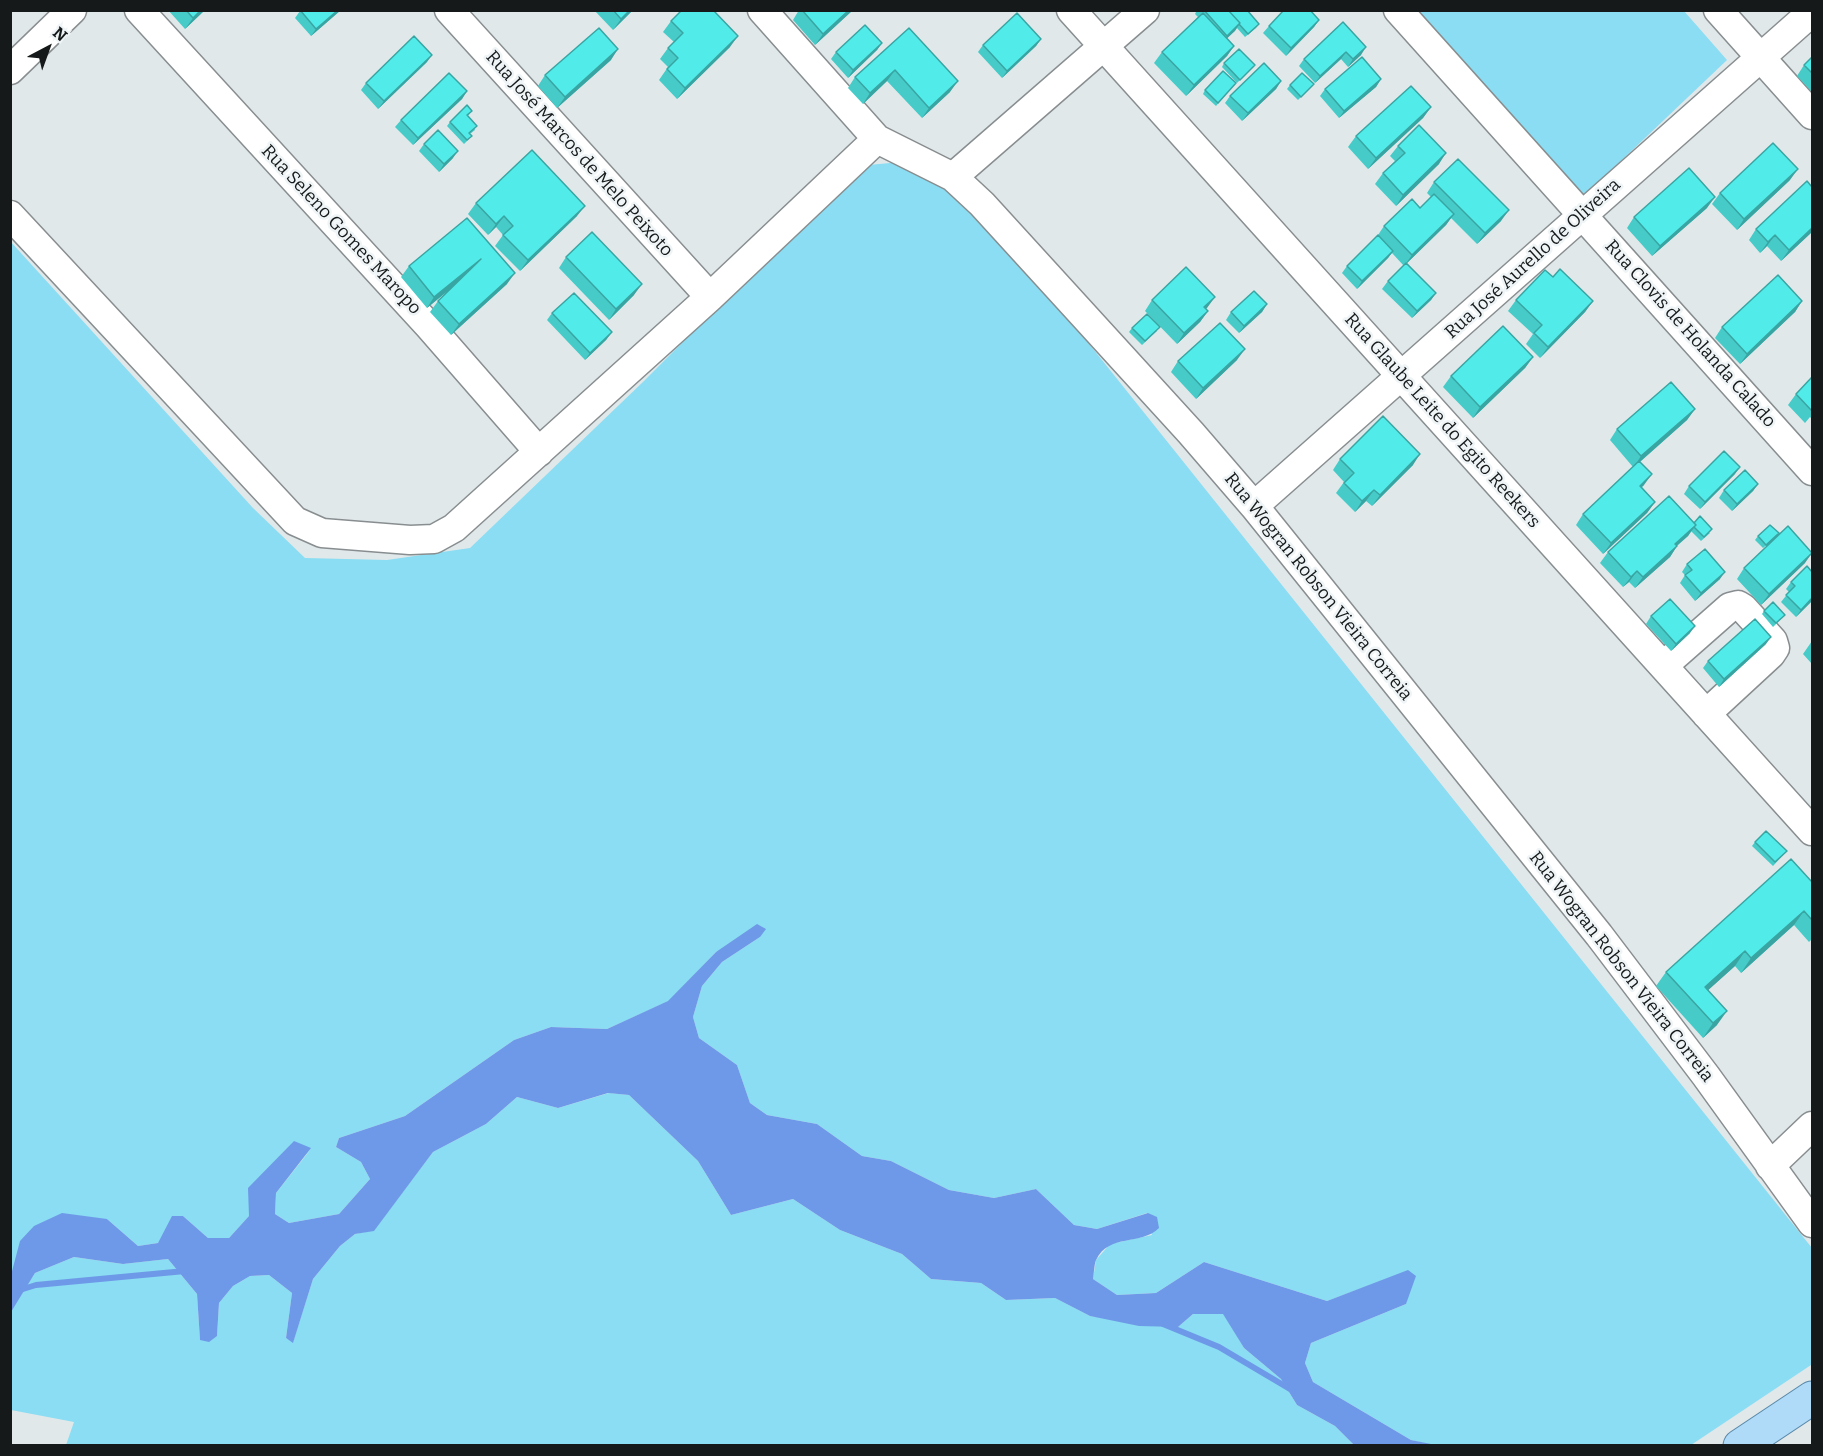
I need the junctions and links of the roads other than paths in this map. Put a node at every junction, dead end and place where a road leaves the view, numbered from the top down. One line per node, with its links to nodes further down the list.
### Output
1 (72, 10): 12 (street)
2 (138, 10): 20 (street, Rua Seleno Gomes Maropo)
3 (449, 10): 18 (street, Rua José Marcos de Melo Peixoto)
4 (762, 10): 14 (street, Rua Wogran Robson Vieira Correia)
5 (1071, 10): 10 (street, Rua Glaube Leite do Egito Reekers)
6 (1145, 10): 10 (street)
7 (1398, 10): 17 (street, Rua Clovis de Holanda Calado)
8 (1718, 10): 11 (street)
9 (1812, 12): 11 (street, Rua José Aurello de Oliveira)
10 (1104, 47): 15 (street); 19 (street, Rua Glaube Leite do Egito Reekers)
11 (1761, 57): 13 (street); 17 (street, Rua José Aurello de Oliveira)
12 (10, 70)
13 (1812, 115)
14 (877, 139): 15 (street, Rua Wogran Robson Vieira Correia); 18 (street)
15 (953, 177): 22 (street, Rua Wogran Robson Vieira Correia)
16 (10, 215): 20 (street)
17 (1583, 215): 19 (street, Rua José Aurello de Oliveira); 21 (street, Rua Clovis de Holanda Calado)
18 (710, 297): 20 (street)
19 (1401, 376): 22 (street, Rua José Aurello de Oliveira); 23 (street, Rua Glaube Leite do Egito Reekers)
20 (539, 452)
21 (1812, 471)
22 (1254, 506): 27 (street, Rua Wogran Robson Vieira Correia)
23 (1663, 666): 24 (street, Rua Glaube Leite do Egito Reekers); 24 (street)
24 (1706, 714): 25 (street, Rua Glaube Leite do Egito Reekers)
25 (1812, 831)
26 (1812, 1126): 27 (street)
27 (1770, 1166): 28 (street, Rua Wogran Robson Vieira Correia)
28 (1812, 1223)
29 (1812, 1398): 30 (main road)
30 (1740, 1446)

